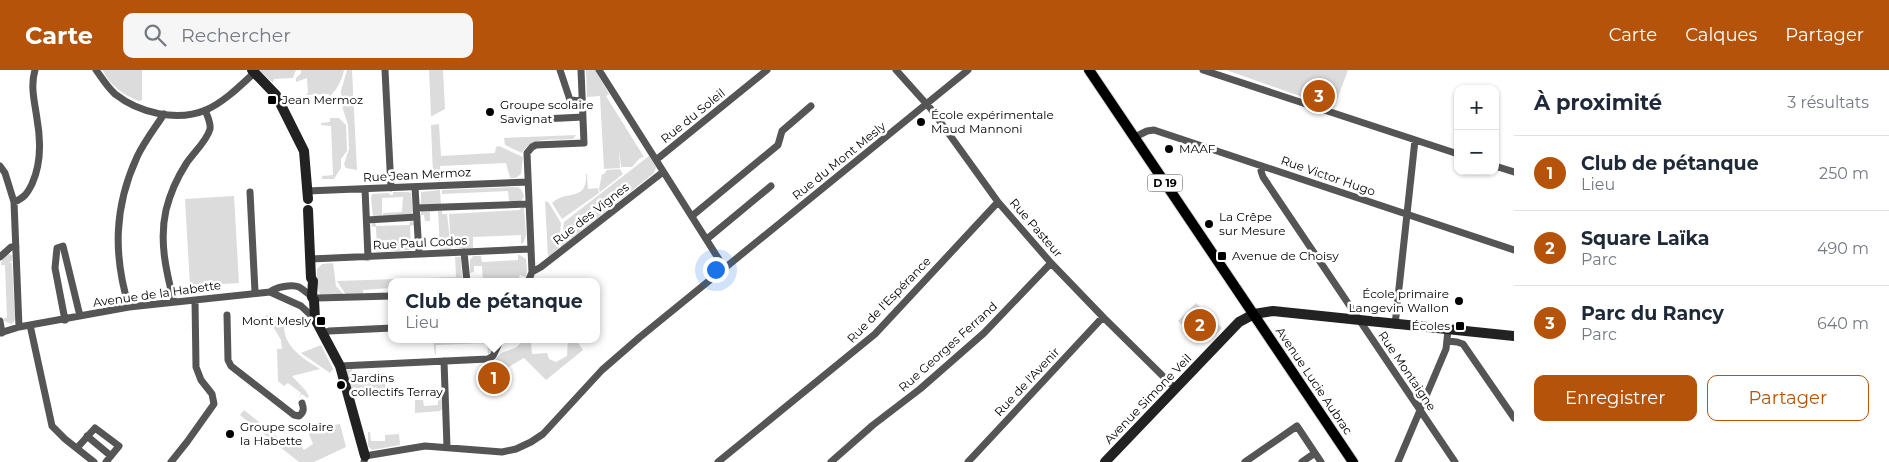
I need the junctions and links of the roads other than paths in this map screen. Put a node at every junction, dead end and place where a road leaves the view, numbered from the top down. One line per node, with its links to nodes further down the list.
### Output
1 (35, 70): 36 (street)
2 (96, 70): 17 (street)
3 (386, 70): 32 (street)
4 (560, 70): 13 (street)
5 (581, 70): 13 (street)
6 (599, 70): 23 (street)
7 (767, 70): 23 (street, Rue du Soleil)
8 (896, 70): 14 (street, Rue Pasteur)
9 (968, 70): 14 (street, Rue du Mont Mesly)
10 (1088, 70): 20 (main road, D 19)
11 (1203, 70): 21 (street)
12 (253, 71): 16 (street); 35 (street)
13 (582, 101): 18 (street)
14 (926, 105): 37 (street, Rue Pasteur); 55 (street, Rue du Mont Mesly)
15 (811, 106): 42 (street)
16 (206, 110): 17 (street); 66 (street)
17 (164, 114): 68 (street)
18 (583, 117): 19 (street); 29 (street)
19 (502, 121)
20 (1135, 137): 25 (street, Rue Victor Hugo); 69 (main road, D 19)
21 (1415, 140): 22 (street); 41 (street)
22 (1454, 153)
23 (656, 160): 27 (street)
24 (0, 166): 36 (street)
25 (1262, 166): 41 (street, Rue Victor Hugo); 75 (street, Rue Montaigne)
26 (1499, 167): 28 (street)
27 (663, 172): 42 (street); 56 (street, Rue des Vignes)
28 (1514, 172)
29 (528, 182): 31 (street, Rue Jean Mermoz); 38 (street)
30 (771, 186): 45 (street)
31 (415, 187): 32 (street, Rue Jean Mermoz); 39 (street)
32 (391, 188): 33 (street, Rue Jean Mermoz)
33 (365, 189): 35 (street, Rue Jean Mermoz); 44 (street)
34 (250, 192): 61 (street)
35 (307, 195)
36 (14, 202): 46 (street)
37 (998, 202): 54 (street, Rue Pasteur); 102 (street, Rue de l'Espérance)
38 (528, 204): 39 (street); 47 (street)
39 (417, 208): 43 (street)
40 (308, 210): 53 (street)
41 (1406, 214): 48 (street, Rue Victor Hugo); 77 (street)
42 (692, 216): 45 (street)
43 (417, 218): 44 (street); 50 (street)
44 (367, 220): 52 (street)
45 (707, 239): 55 (street)
46 (16, 247): 51 (street); 79 (street)
47 (530, 249): 49 (street, Rue Paul Codos); 56 (street)
48 (1514, 250)
49 (464, 252): 50 (street, Rue Paul Codos); 58 (street)
50 (419, 254): 52 (street, Rue Paul Codos)
51 (0, 257)
52 (368, 257): 53 (street, Rue Paul Codos)
53 (311, 260): 57 (street)
54 (1051, 263): 72 (street, Rue Pasteur); 103 (street, Rue Georges Ferrand)
55 (725, 269): 94 (street, Rue du Mont Mesly)
56 (532, 272): 59 (street)
57 (311, 278): 60 (street); 64 (street)
58 (467, 278)
59 (530, 278)
60 (302, 289): 62 (street, Avenue de la Habette); 64 (street); 67 (street)
61 (255, 292): 62 (street, Avenue de la Habette); 65 (street, Avenue de la Habette)
62 (270, 292): 67 (street)
63 (388, 296): 64 (street)
64 (312, 297): 67 (street); 73 (street)
65 (195, 300): 66 (street, Avenue de la Habette); 101 (street)
66 (174, 302): 68 (street, Avenue de la Habette)
67 (301, 306): 73 (street)
68 (129, 307): 71 (street, Avenue de la Habette)
69 (1254, 314): 75 (street); 89 (street, Avenue Simone Veil); 109 (main road, Avenue Lucie Aubrac / D 19)
70 (227, 315): 90 (street)
71 (80, 316): 74 (street, Avenue de la Habette); 74 (street)
72 (1103, 317): 89 (street, Rue Pasteur); 104 (street, Rue de l'Avenir)
73 (315, 319): 83 (street)
74 (65, 320): 78 (street, Avenue de la Habette)
75 (1359, 320): 77 (street); 91 (street, Rue Montaigne)
76 (0, 322): 82 (street)
77 (1395, 324): 81 (street)
78 (30, 325): 79 (street, Avenue de la Habette); 95 (street)
79 (19, 328): 82 (street, Avenue de la Habette)
80 (388, 328): 83 (street)
81 (1448, 330): 84 (street); 85 (street)
82 (1, 333)
83 (322, 333): 88 (street)
84 (1514, 336)
85 (1447, 341): 91 (street); 92 (street)
86 (499, 343): 87 (street)
87 (444, 361): 88 (street); 94 (street)
88 (340, 366): 98 (street)
89 (1175, 388): 105 (street, Avenue Simone Veil)
90 (302, 403)
91 (1420, 411): 110 (street); 111 (street, Rue Montaigne)
92 (1514, 418)
93 (87, 436): 95 (street); 97 (street); 97 (street)
94 (447, 447): 98 (street)
95 (77, 448): 99 (street)
96 (1315, 453): 106 (street); 107 (street); 108 (street)
97 (111, 456): 100 (street)
98 (364, 459)
99 (94, 462)
100 (106, 462)
101 (170, 462)
102 (718, 462)
103 (831, 462)
104 (968, 462)
105 (1105, 462)
106 (1245, 462)
107 (1302, 462)
108 (1321, 462)
109 (1353, 462)
110 (1398, 462)
111 (1455, 462)

